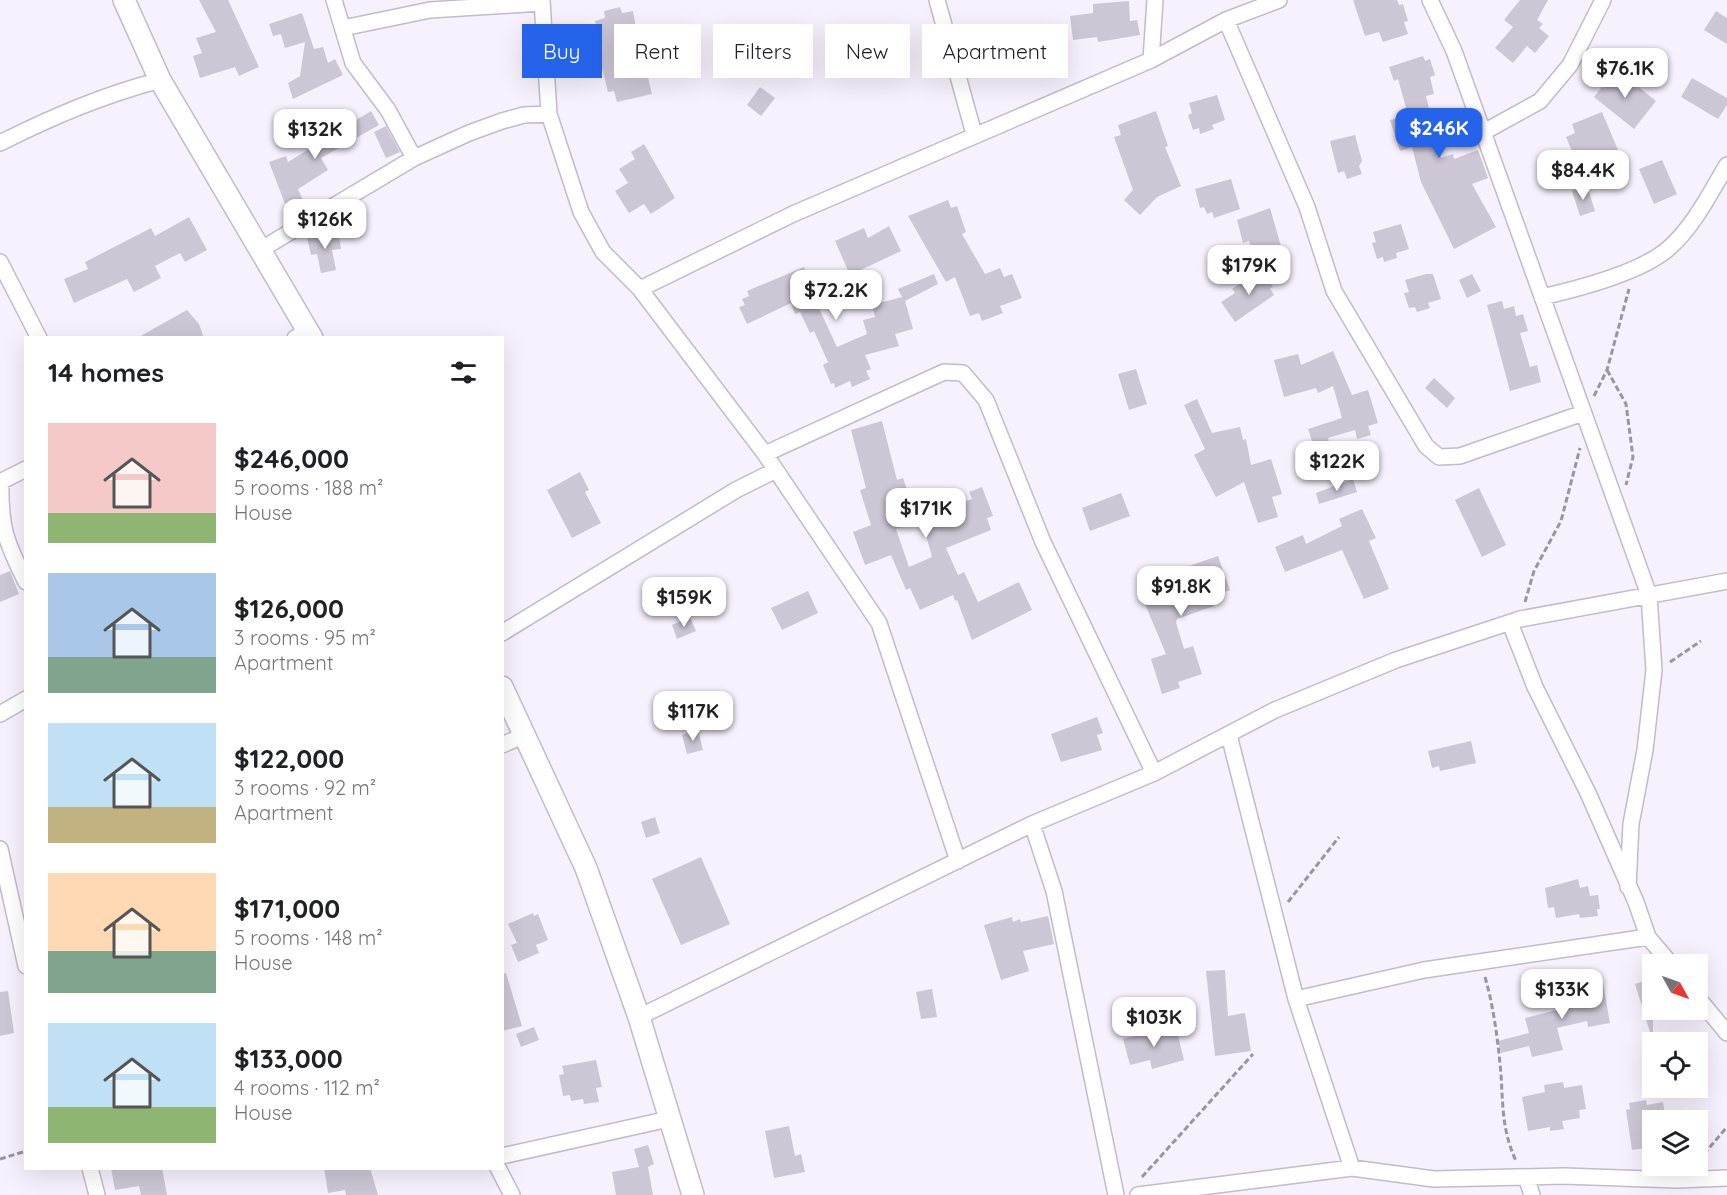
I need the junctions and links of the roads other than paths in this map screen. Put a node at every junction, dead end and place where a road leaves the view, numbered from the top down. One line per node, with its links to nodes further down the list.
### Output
1 (124, 0): 12 (street)
2 (334, 0): 10 (street)
3 (937, 0): 15 (street)
4 (1155, 0): 11 (street)
5 (1279, 0): 9 (street)
6 (1430, 0): 14 (street)
7 (1603, 0): 14 (street)
8 (542, 2): 10 (street); 13 (street)
9 (1226, 20): 11 (street); 25 (street)
10 (343, 28): 17 (street)
11 (1151, 60): 15 (street)
12 (160, 81): 16 (street); 19 (street)
13 (549, 114): 17 (street); 21 (street)
14 (1482, 133): 22 (street)
15 (974, 134): 21 (street)
16 (0, 143)
17 (414, 158): 19 (street)
18 (1727, 165): 22 (street)
19 (260, 250): 23 (street)
20 (0, 262): 24 (street)
21 (640, 290): 26 (street)
22 (1542, 297): 25 (street)
23 (305, 335)
24 (38, 336)
25 (1585, 419): 32 (street)
26 (765, 454): 28 (street); 41 (street)
27 (24, 470): 29 (street)
28 (776, 470): 34 (street); 44 (street)
29 (0, 482): 30 (street)
30 (24, 578)
31 (1727, 581): 32 (street)
32 (1648, 595): 33 (street); 45 (street)
33 (1515, 621): 39 (street); 45 (street)
34 (504, 632)
35 (504, 691): 38 (street)
36 (24, 700): 37 (street)
37 (0, 714)
38 (525, 735): 40 (street); 51 (street)
39 (1229, 735): 41 (street); 49 (street)
40 (504, 744)
41 (1154, 773): 42 (street)
42 (1032, 824): 44 (street); 65 (street)
43 (0, 849): 48 (street)
44 (958, 861): 51 (street)
45 (1628, 887): 46 (street)
46 (1648, 937): 47 (street); 49 (street)
47 (1662, 954)
48 (24, 957)
49 (1296, 999): 55 (street)
50 (1708, 1010): 52 (street)
51 (639, 1017): 53 (street)
52 (1727, 1033)
53 (669, 1119): 54 (street); 64 (street)
54 (504, 1156)
55 (1352, 1168): 58 (street); 61 (street)
56 (91, 1170): 62 (street)
57 (499, 1170): 63 (street)
58 (1526, 1177): 59 (street); 66 (street)
59 (1727, 1178)
60 (1138, 1189): 61 (street)
61 (1156, 1194)
62 (97, 1195)
63 (512, 1195)
64 (693, 1195)
65 (1116, 1195)
66 (1532, 1195)

